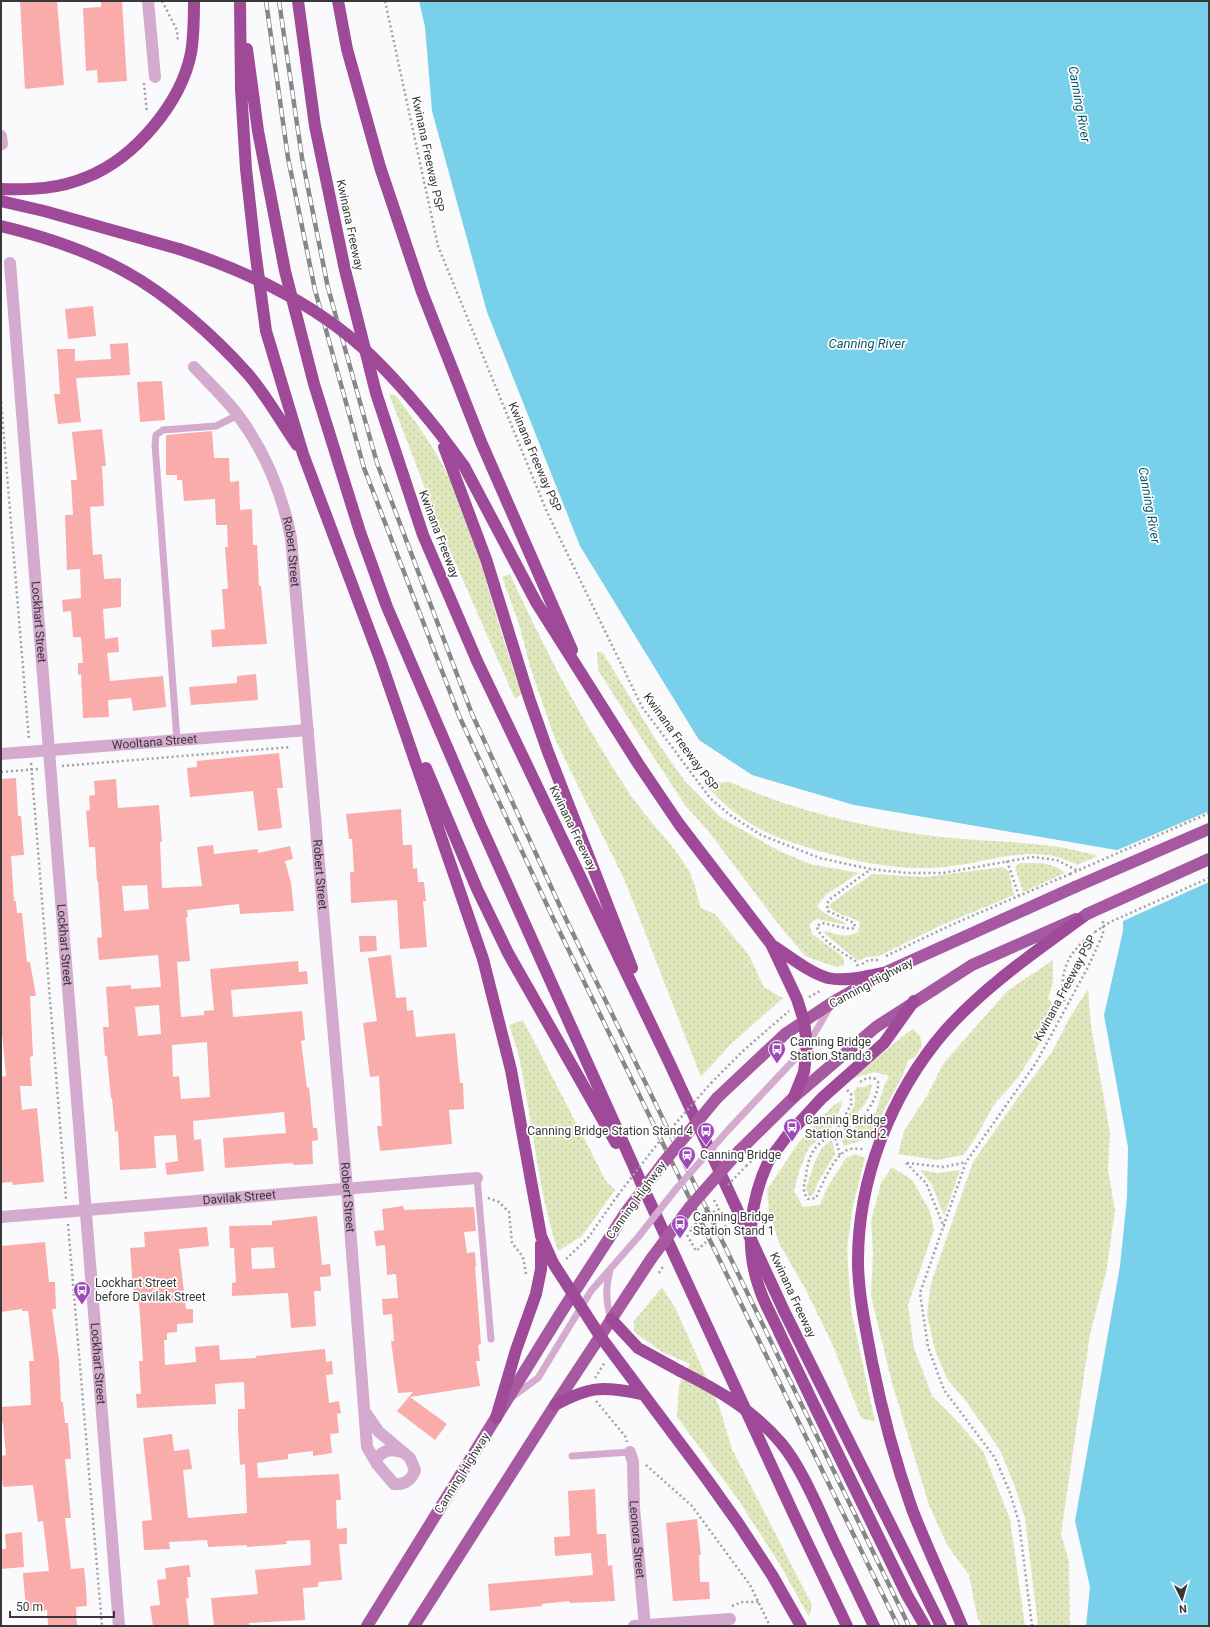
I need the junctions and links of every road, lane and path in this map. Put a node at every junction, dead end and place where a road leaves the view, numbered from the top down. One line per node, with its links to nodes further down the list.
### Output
1 (148, 1): 9 (street)
2 (162, 1): 8 (path)
3 (194, 1): 13 (highway)
4 (240, 1): 21 (highway); 66 (highway)
5 (298, 1): 52 (highway, Kwinana Freeway)
6 (338, 1): 23 (highway)
7 (385, 1): 37 (path, Kwinana Freeway PSP)
8 (179, 45)
9 (149, 78): 11 (path)
10 (151, 108): 11 (path)
11 (147, 113): 12 (path)
12 (143, 119)
13 (1, 188)
14 (1, 200): 20 (highway, bridge)
15 (1, 226): 21 (highway)
16 (10, 263): 27 (street, Lockhart Street)
17 (194, 367): 19 (street, Robert Street)
18 (1, 402): 28 (path)
19 (238, 415): 24 (street, Robert Street); 25 (lane)
20 (438, 431): 23 (highway); 52 (highway)
21 (303, 454): 22 (highway)
22 (380, 659): 66 (highway); 79 (highway)
23 (587, 684): 44 (highway)
24 (308, 730): 25 (street, Wooltana Street); 64 (street, Robert Street)
25 (177, 740): 27 (street, Wooltana Street)
26 (291, 747): 30 (path)
27 (50, 750): 28 (street, Wooltana Street); 30 (street, Lockhart Street)
28 (30, 752): 29 (street, Wooltana Street); 31 (path)
29 (1, 754)
30 (51, 767): 31 (path); 68 (street, Lockhart Street)
31 (31, 769): 32 (path); 70 (path)
32 (1, 772)
33 (1209, 813): 38 (path, bridge)
34 (1209, 828): 40 (highway, Canning Highway, bridge)
35 (1209, 859): 42 (highway, bridge)
36 (1007, 861): 37 (path, Kwinana Freeway PSP); 40 (path, Kwinana Freeway PSP); 41 (path)
37 (871, 869): 45 (path)
38 (1070, 874)
39 (1209, 878): 49 (path, bridge)
40 (1079, 882): 46 (highway, Canning Highway)
41 (1018, 896)
42 (1087, 914): 47 (highway); 117 (highway)
43 (1103, 919): 49 (path, Kwinana Freeway PSP)
44 (771, 944): 46 (highway); 50 (highway)
45 (858, 966)
46 (884, 973): 48 (highway, Canning Highway)
47 (914, 1001): 56 (highway); 60 (highway)
48 (833, 1002): 50 (highway, Canning Highway); 51 (lane)
49 (1069, 1004): 61 (path, Kwinana Freeway PSP)
50 (804, 1022): 51 (highway); 87 (highway, Canning Highway, bridge)
51 (807, 1046): 56 (highway); 83 (lane, bridge)
52 (669, 1062): 116 (highway, Kwinana Freeway)
53 (711, 1083): 84 (path, bridge)
54 (846, 1089): 55 (path); 57 (path); 57 (path)
55 (840, 1094)
56 (794, 1096): 89 (highway, bridge)
57 (834, 1134): 59 (path); 59 (path)
58 (863, 1148): 59 (path)
59 (840, 1154)
60 (772, 1155): 63 (path, bridge); 115 (highway, bridge)
61 (966, 1162): 74 (path, Kwinana Freeway PSP); 74 (path)
62 (477, 1178): 64 (street, Davilak Street); 91 (lane)
63 (726, 1187)
64 (347, 1188): 68 (street, Davilak Street); 98 (street, Robert Street)
65 (487, 1198): 86 (path)
66 (648, 1198): 113 (highway)
67 (715, 1199): 69 (path); 71 (path); 75 (path, bridge)
68 (86, 1210): 70 (street, Davilak Street); 107 (street, Lockhart Street)
69 (723, 1210)
70 (68, 1212): 72 (street, Davilak Street); 106 (path)
71 (712, 1212)
72 (1, 1217)
73 (726, 1217): 77 (path)
74 (944, 1228): 118 (path, Kwinana Freeway PSP)
75 (690, 1230): 76 (path); 78 (path)
76 (700, 1230)
77 (721, 1230)
78 (687, 1235): 80 (path); 81 (path)
79 (541, 1236): 84 (highway); 86 (highway)
80 (682, 1241)
81 (706, 1242)
82 (668, 1260): 85 (path, bridge)
83 (610, 1268): 88 (lane); 89 (lane)
84 (557, 1270): 87 (highway)
85 (659, 1273)
86 (538, 1288): 99 (highway)
87 (573, 1294): 88 (highway); 96 (highway, Canning Highway)
88 (581, 1307): 90 (highway); 96 (lane)
89 (611, 1319): 90 (highway); 114 (highway, bridge)
90 (600, 1336): 94 (highway); 97 (highway)
91 (491, 1339)
92 (602, 1366): 93 (path)
93 (593, 1380)
94 (642, 1394): 97 (highway); 112 (highway)
95 (594, 1399): 101 (path)
96 (506, 1402): 99 (highway, Canning Highway)
97 (555, 1405): 109 (highway)
98 (365, 1412): 100 (street, Robert Street); 103 (street, Robert Street)
99 (496, 1418): 108 (highway, Canning Highway)
100 (402, 1452): 103 (street); 103 (street, Robert Street)
101 (630, 1452): 102 (lane); 104 (path); 110 (street, Leonora Street)
102 (572, 1456)
103 (377, 1464)
104 (759, 1602): 105 (path); 111 (path)
105 (727, 1619): 110 (street)
106 (102, 1626)
107 (119, 1626)
108 (367, 1626)
109 (414, 1626)
110 (641, 1626)
111 (770, 1626)
112 (801, 1626)
113 (847, 1626)
114 (874, 1626)
115 (925, 1626)
116 (941, 1626)
117 (962, 1626)
118 (1032, 1626)

